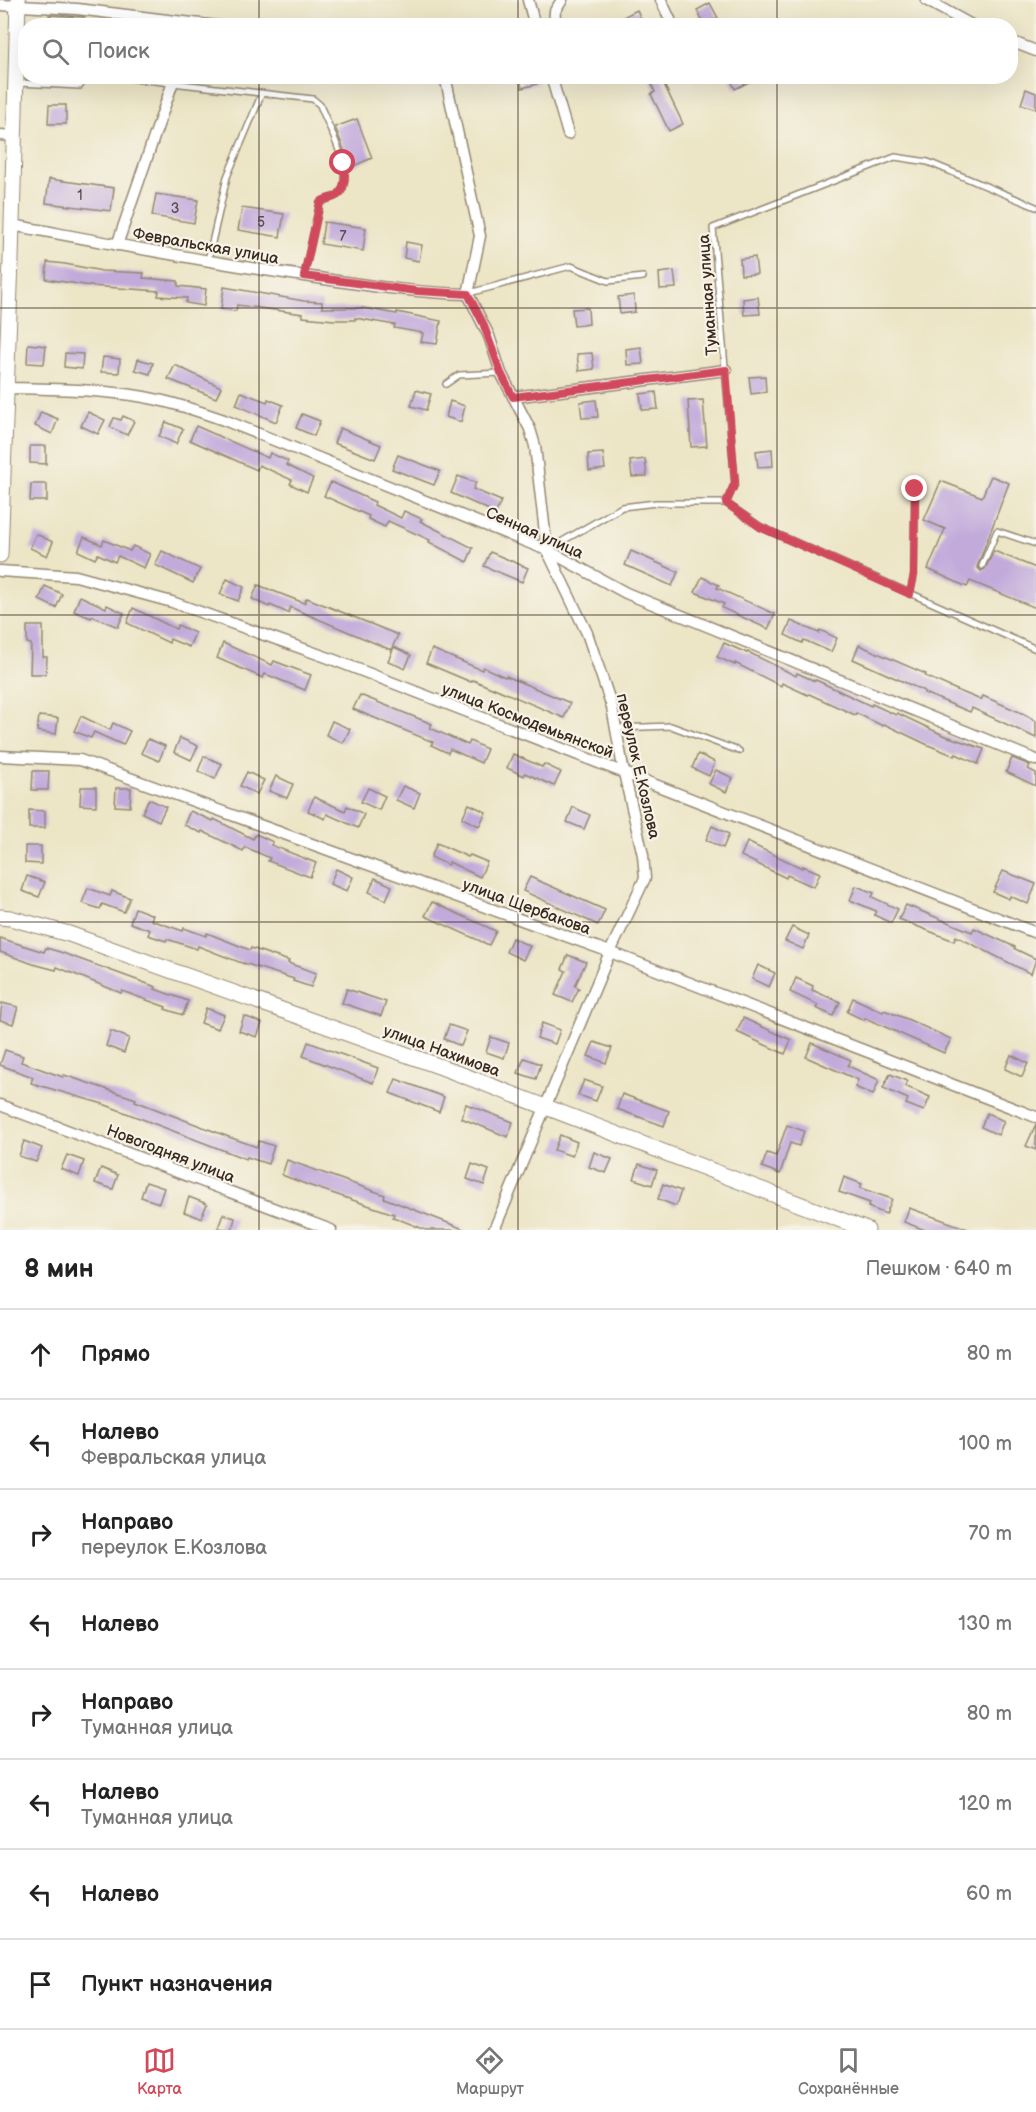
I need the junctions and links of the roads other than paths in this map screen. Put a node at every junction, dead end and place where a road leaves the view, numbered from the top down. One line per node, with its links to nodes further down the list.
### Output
1 (528, 0): 8 (street)
2 (562, 0): 9 (street)
3 (661, 0): 10 (street)
4 (926, 0): 11 (street)
5 (18, 3): 6 (street); 7 (street); 14 (main road)
6 (0, 5)
7 (139, 18)
8 (533, 18)
9 (554, 18)
10 (669, 18)
11 (959, 18)
12 (1018, 44): 13 (street)
13 (1036, 51)
14 (16, 83): 23 (main road)
15 (37, 84): 16 (lane)
16 (81, 84)
17 (174, 84): 26 (street)
18 (202, 84): 21 (lane)
19 (447, 84): 31 (street)
20 (553, 84): 22 (street)
21 (262, 93): 28 (lane); 29 (lane)
22 (568, 134)
23 (7, 136): 25 (main road)
24 (1036, 207): 32 (lane, Туманная улица)
25 (12, 225): 26 (street, Февральская улица); 27 (main road)
26 (117, 245): 28 (street, Февральская улица)
27 (6, 259): 35 (main road)
28 (207, 262): 29 (street, Февральская улица)
29 (304, 276): 31 (street, Февральская улица)
30 (643, 277): 31 (lane)
31 (468, 294): 33 (street, переулок Е.Козлова)
32 (726, 370): 36 (street); 38 (lane, Туманная улица)
33 (501, 373): 34 (lane); 36 (street, переулок Е.Козлова)
34 (446, 384)
35 (4, 395): 40 (street, Сенная улица); 41 (main road)
36 (513, 397): 40 (street, переулок Е.Козлова)
37 (915, 489): 44 (lane)
38 (726, 503): 40 (lane); 44 (lane)
39 (1036, 544): 42 (lane)
40 (547, 550): 46 (street, переулок Е.Козлова); 49 (street, Сенная улица)
41 (0, 555)
42 (982, 566)
43 (0, 571): 50 (street, улица Космодемьянской)
44 (910, 594): 45 (lane)
45 (1036, 649)
46 (617, 728): 47 (lane); 50 (street, переулок Е.Козлова)
47 (740, 751)
48 (0, 756): 53 (street, улица Щербакова)
49 (1036, 760)
50 (624, 773): 52 (street, улица Космодемьянской); 53 (street, переулок Е.Козлова)
51 (0, 917): 55 (main road, улица Нахимова)
52 (1036, 933)
53 (610, 952): 55 (street, переулок Е.Козлова); 56 (street, улица Щербакова)
54 (0, 1105): 57 (street, Новогодняя улица)
55 (545, 1108): 58 (street, переулок Е.Козлова); 59 (main road, улица Нахимова)
56 (1036, 1117)
57 (331, 1230)
58 (494, 1230)
59 (867, 1230)

